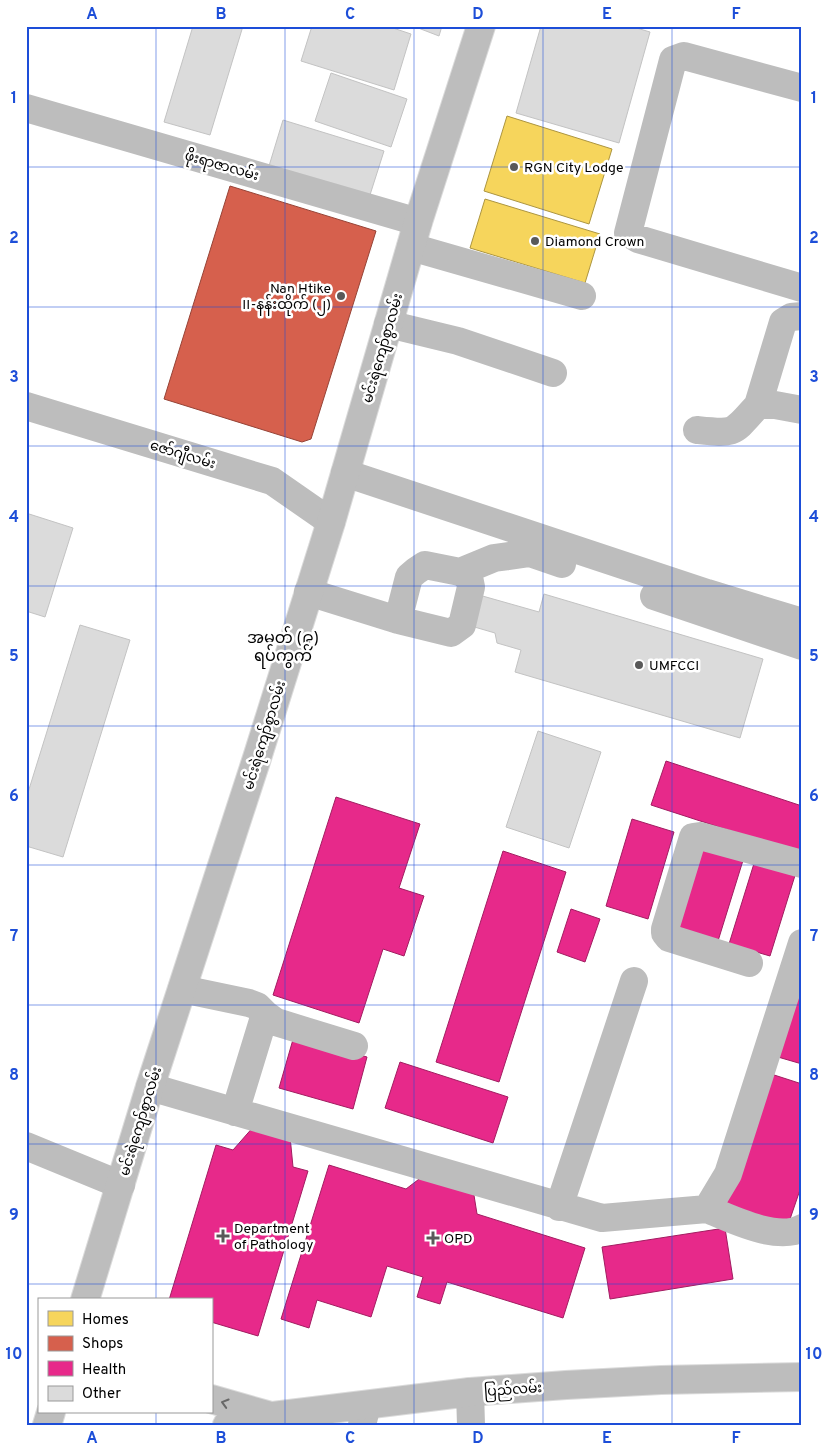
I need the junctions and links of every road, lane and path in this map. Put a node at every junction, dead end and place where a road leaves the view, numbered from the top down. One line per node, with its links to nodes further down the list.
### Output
1 (481, 26): 4 (main road, မင်းရဲကျော်စွာလမ်း)
2 (802, 88): 5 (main road)
3 (26, 108): 4 (main road, ဖိုးရာဇာလမ်း)
4 (415, 234): 6 (main road, ဖိုးရာဇာလမ်း); 8 (main road, မင်းရဲကျော်စွာလမ်း)
5 (802, 288)
6 (582, 296)
7 (802, 316): 10 (main road)
8 (388, 324): 9 (main road); 14 (main road, မင်းရဲကျော်စွာလမ်း)
9 (552, 373)
10 (758, 405): 12 (main road); 13 (main road)
11 (26, 406): 15 (main road, ဇော်ဂျီလမ်း)
12 (802, 410)
13 (696, 430)
14 (345, 473): 15 (main road, မင်းရဲကျော်စွာလမ်း); 19 (main road)
15 (331, 522): 17 (main road, မင်းရဲကျော်စွာလမ်း)
16 (460, 572): 18 (main road); 18 (main road); 20 (main road)
17 (308, 592): 18 (main road); 26 (main road, မင်းရဲကျော်စွာလမ်း)
18 (398, 620)
19 (802, 622)
20 (802, 646)
21 (802, 864): 23 (main road)
22 (802, 943): 24 (main road)
23 (749, 963)
24 (797, 975): 34 (main road)
25 (634, 981): 33 (main road)
26 (182, 989): 27 (main road); 29 (main road, မင်းရဲကျော်စွာလမ်း)
27 (265, 1014): 28 (main road); 30 (main road)
28 (354, 1046)
29 (150, 1087): 30 (main road); 32 (main road, မင်းရဲကျော်စွာလမ်း)
30 (235, 1112): 33 (main road)
31 (26, 1146): 32 (main road)
32 (120, 1185): 36 (main road, မင်းရဲကျော်စွာလမ်း)
33 (558, 1207): 34 (main road)
34 (707, 1209): 35 (main road)
35 (802, 1228)
36 (87, 1298)
37 (802, 1377): 38 (main road, ပြည်လမ်း)
38 (470, 1392): 40 (main road, ပြည်လမ်း); 43 (main road)
39 (212, 1399): 41 (main road, one-way to 39)
40 (364, 1415): 41 (main road, ပြည်လမ်း)
41 (273, 1416): 42 (main road, ပြည်လမ်း)
42 (227, 1425)
43 (471, 1425)

